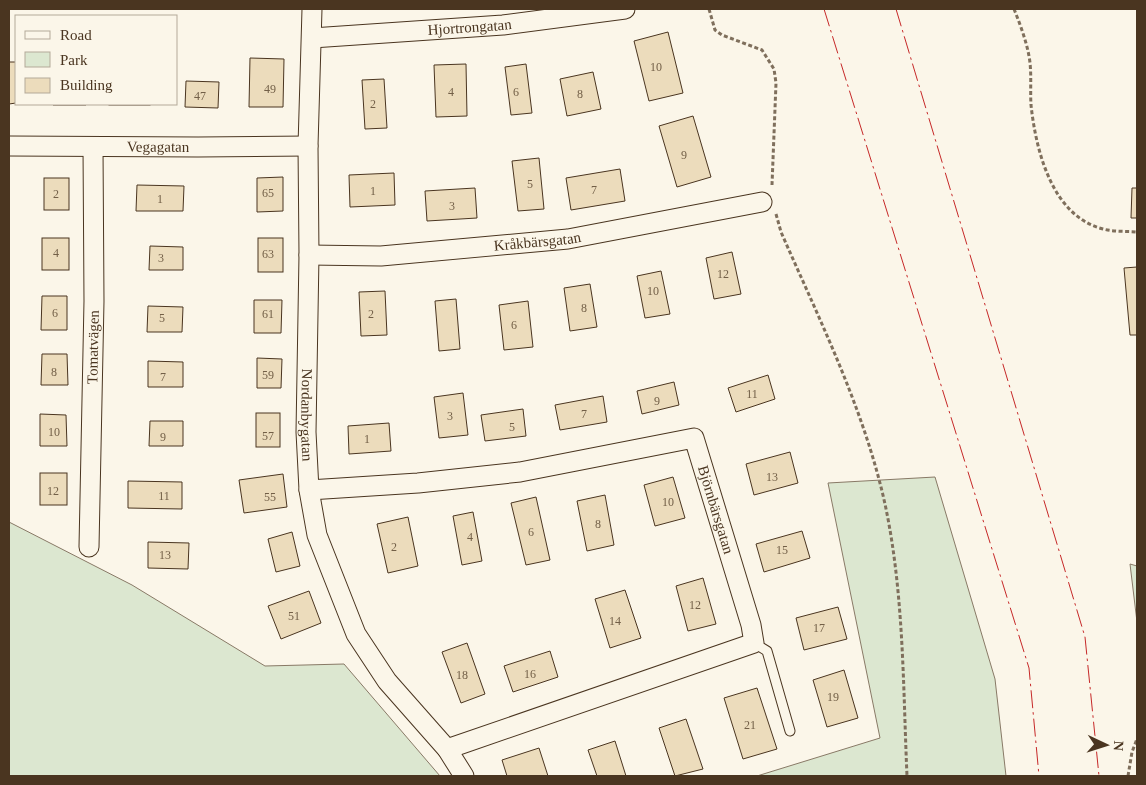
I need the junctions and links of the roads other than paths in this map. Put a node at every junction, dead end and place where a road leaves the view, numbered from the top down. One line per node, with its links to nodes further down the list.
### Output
1 (312, 9): 3 (street, Nordanbygatan)
2 (625, 9): 3 (street, Hjortrongatan)
3 (312, 38): 5 (street, Nordanbygatan)
4 (9, 146): 6 (street, Vegagatan)
5 (308, 146): 6 (street, Vegagatan); 8 (street, Nordanbygatan)
6 (92, 147): 10 (street, Tomatvägen)
7 (770, 201): 8 (street, Kråkbärsgatan)
8 (309, 255): 9 (street, Nordanbygatan)
9 (309, 490): 11 (street, Björnbärsgatan); 13 (street, Nordanbygatan)
10 (89, 547)
11 (754, 643): 12 (lane); 13 (street)
12 (790, 731)
13 (447, 749): 14 (street, Nordanbygatan)
14 (464, 776)

